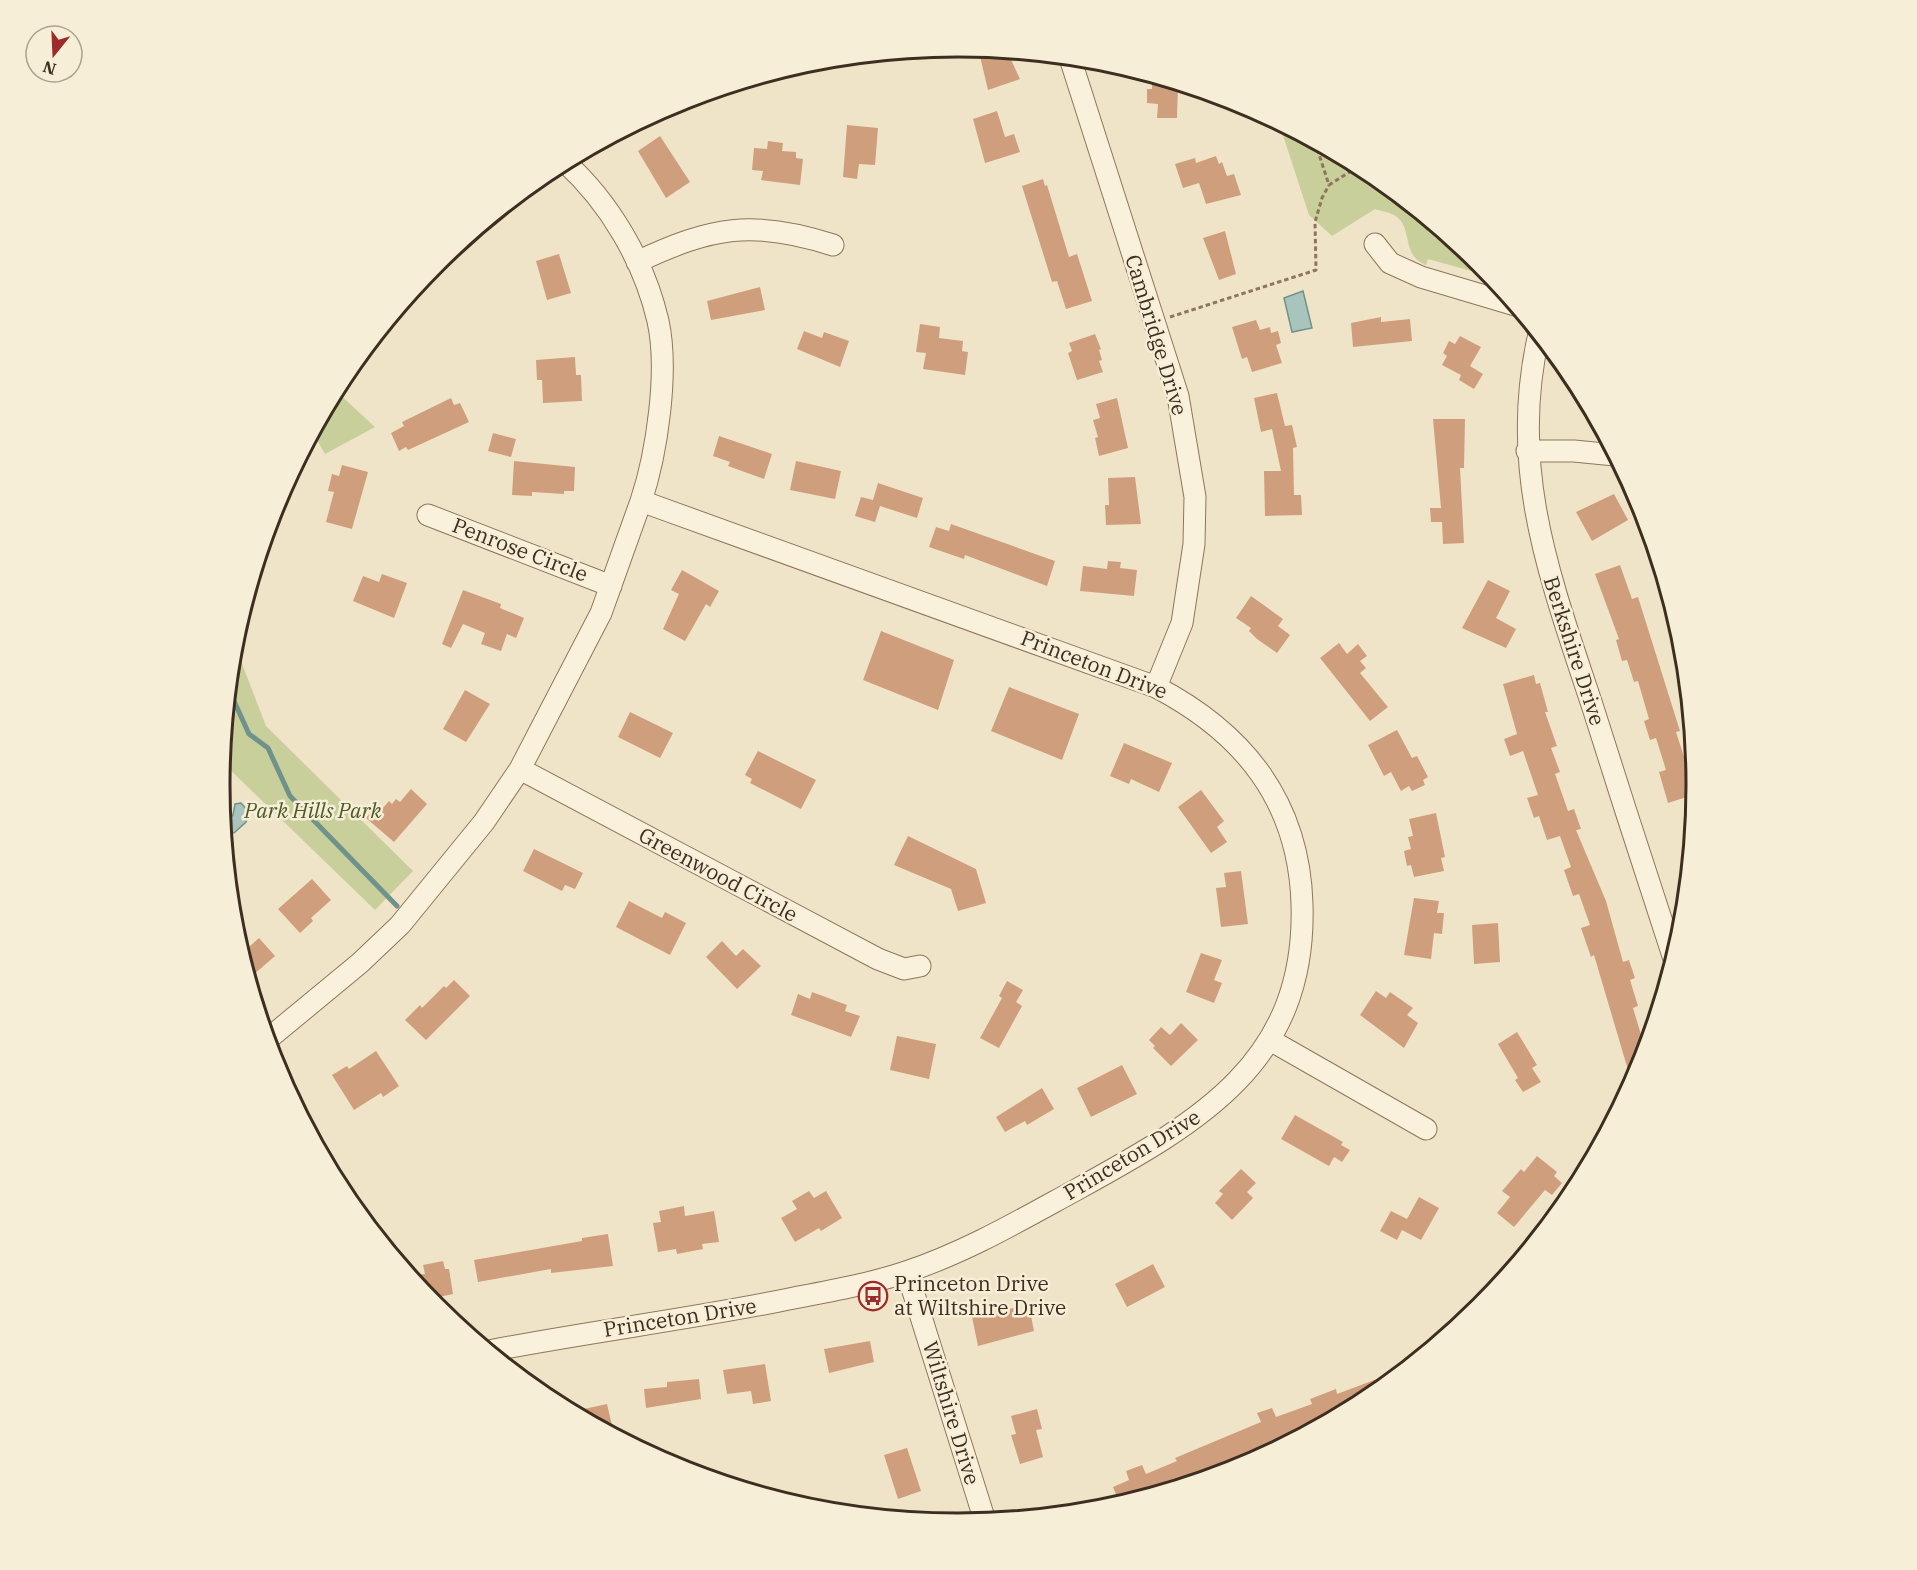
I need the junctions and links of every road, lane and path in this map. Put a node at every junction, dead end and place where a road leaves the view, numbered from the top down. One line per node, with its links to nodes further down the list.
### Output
1 (1073, 66): 17 (street, Cambridge Drive)
2 (1319, 153): 5 (path)
3 (572, 169): 8 (street)
4 (1350, 172): 5 (path)
5 (1329, 184): 10 (path)
6 (1375, 244): 9 (street)
7 (833, 245): 8 (street)
8 (637, 262): 14 (street)
9 (1502, 301)
10 (1163, 320)
11 (1537, 344): 12 (street, Berkshire Drive)
12 (1527, 451): 13 (street); 19 (street, Berkshire Drive)
13 (1606, 454)
14 (641, 501): 16 (street); 17 (street, Princeton Drive)
15 (428, 515): 16 (street, Penrose Circle)
16 (611, 586): 18 (street)
17 (1156, 687): 22 (street, Princeton Drive)
18 (520, 769): 20 (street, Greenwood Circle); 21 (street)
19 (1669, 943)
20 (920, 966)
21 (274, 1033)
22 (1270, 1040): 23 (street); 24 (street, Princeton Drive)
23 (1426, 1129)
24 (907, 1272): 25 (street, Princeton Drive); 26 (street, Wiltshire Drive)
25 (498, 1349)
26 (982, 1512)

